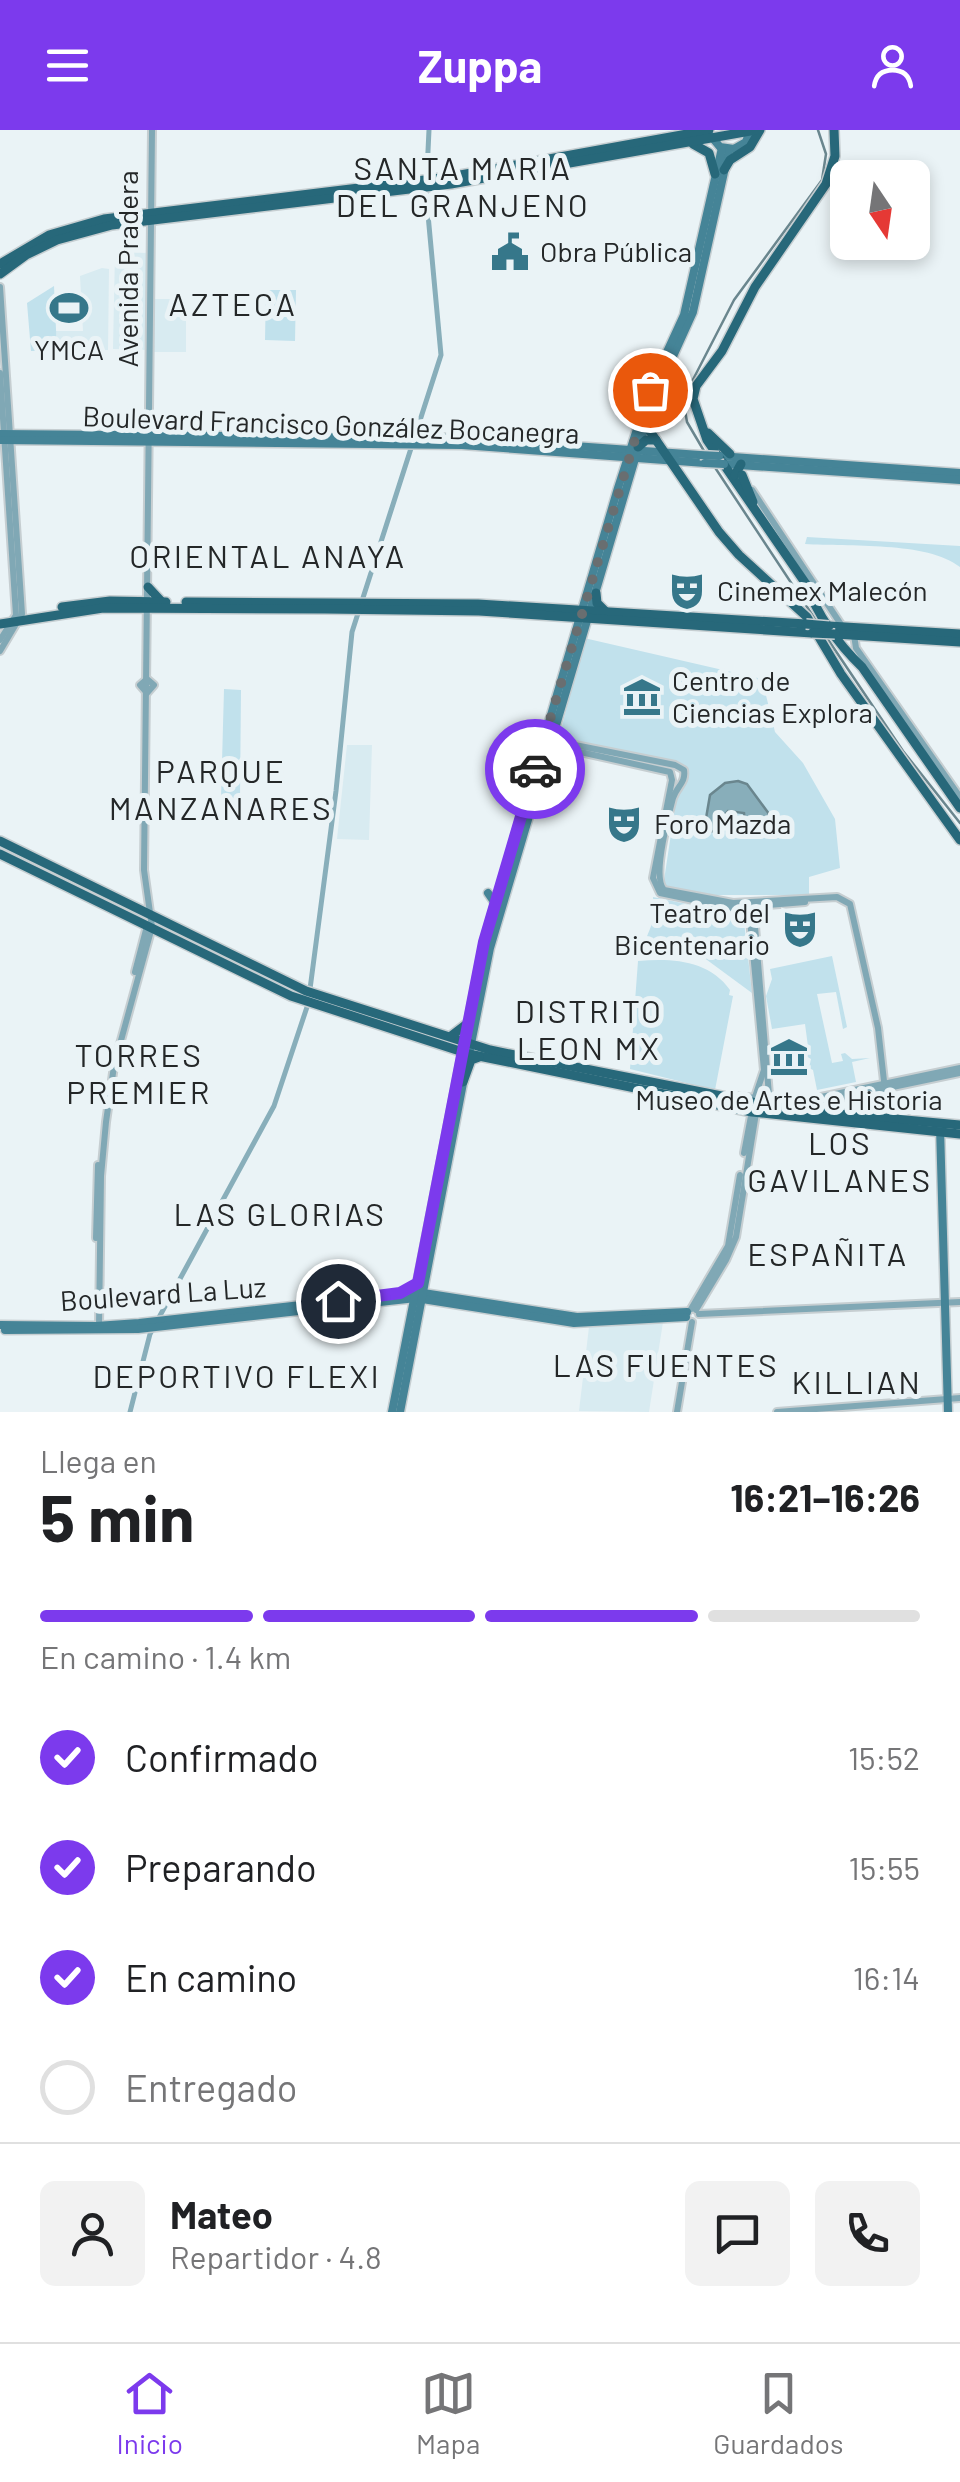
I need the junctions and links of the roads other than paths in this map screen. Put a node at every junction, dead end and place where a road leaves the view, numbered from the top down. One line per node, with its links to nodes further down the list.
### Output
1 (152, 130): 8 (street, Avenida Pradera)
2 (754, 130): 4 (main road); 6 (main road); 7 (main road)
3 (835, 132): 15 (main road)
4 (711, 133): 5 (main road); 6 (main road)
5 (691, 136): 7 (main road); 8 (main road)
6 (726, 149): 7 (main road)
7 (719, 172): 14 (main road); 16 (main road)
8 (153, 220): 9 (main road); 10 (main road); 18 (street, Avenida Pradera)
9 (0, 264)
10 (0, 274)
11 (0, 287): 12 (street)
12 (1, 310): 17 (street)
13 (0, 374): 17 (street)
14 (647, 397): 16 (main road); 20 (main road)
15 (696, 412): 22 (main road); 26 (main road)
16 (645, 424): 19 (main road); 20 (main road)
17 (5, 437): 18 (main road, Boulevard Francisco González Bocanegra); 37 (street)
18 (149, 438): 20 (main road, Boulevard Francisco González Bocanegra); 29 (street, Avenida Pradera)
19 (656, 440): 20 (main road); 21 (main road)
20 (631, 455): 21 (main road, Boulevard Francisco González Bocanegra); 30 (main road); 35 (main road)
21 (667, 456): 22 (main road, Boulevard Francisco González Bocanegra, bridge); 27 (main road)
22 (725, 459): 23 (main road); 24 (main road, Boulevard Francisco González Bocanegra)
23 (739, 471): 25 (main road); 26 (main road); 41 (street)
24 (960, 473)
25 (960, 480)
26 (753, 504): 28 (main road)
27 (770, 584): 34 (main road); 49 (main road)
28 (806, 584): 41 (main road); 48 (main road)
29 (148, 587): 31 (main road); 32 (street, Avenida Pradera)
30 (596, 593): 35 (main road); 36 (main road)
31 (163, 602): 32 (main road); 33 (main road)
32 (147, 604): 33 (main road); 37 (main road); 62 (street, Avenida Pradera)
33 (361, 606): 35 (main road)
34 (793, 609): 40 (main road); 43 (main road)
35 (583, 611): 36 (main road); 42 (main road); 52 (main road)
36 (605, 615): 39 (main road); 42 (main road)
37 (18, 618): 38 (main road); 46 (street); 47 (street)
38 (0, 621)
39 (711, 622): 40 (main road); 43 (main road)
40 (786, 623): 43 (main road)
41 (836, 629): 43 (main road, bridge); 44 (main road); 48 (main road)
42 (584, 630): 52 (main road)
43 (808, 631): 49 (main road)
44 (861, 633): 45 (main road); 48 (main road); 55 (street)
45 (960, 638)
46 (0, 640)
47 (0, 651)
48 (862, 668): 51 (main road)
49 (840, 674): 50 (main road)
50 (872, 717): 54 (main road); 59 (main road)
51 (902, 726): 55 (main road); 57 (main road)
52 (547, 742): 53 (street); 66 (main road); 69 (main road)
53 (610, 755): 65 (street); 65 (street)
54 (896, 764)
55 (936, 765): 56 (street)
56 (960, 797)
57 (960, 808)
58 (938, 824): 59 (main road)
59 (960, 841)
60 (0, 842): 67 (main road)
61 (0, 854): 67 (main road)
62 (145, 888): 64 (street, Avenida Pradera); 67 (street, Avenida Pradera)
63 (488, 893): 66 (main road)
64 (150, 902): 67 (main road); 68 (street, Avenida Pradera)
65 (751, 905): 81 (street); 82 (street); 87 (street)
66 (496, 907): 69 (main road)
67 (135, 913): 68 (main road)
68 (151, 923): 71 (main road); 74 (main road); 102 (street)
69 (494, 924): 72 (main road)
70 (348, 1011): 71 (main road)
71 (369, 1013): 73 (main road)
72 (471, 1025): 75 (main road); 76 (main road); 77 (main road)
73 (430, 1032): 74 (main road); 75 (main road)
74 (417, 1037): 77 (main road)
75 (448, 1037): 77 (main road)
76 (486, 1045): 77 (street); 83 (street)
77 (463, 1050): 78 (main road); 80 (main road); 83 (main road); 93 (main road)
78 (486, 1058): 80 (main road); 86 (main road)
79 (960, 1071): 82 (street)
80 (463, 1082): 94 (main road)
81 (762, 1084): 85 (street); 87 (street)
82 (884, 1087): 87 (street); 88 (street); 89 (street)
83 (683, 1090): 84 (main road)
84 (702, 1093): 85 (street); 86 (main road)
85 (740, 1096): 87 (street)
86 (716, 1101): 87 (main road)
87 (759, 1106): 88 (main road); 91 (main road); 100 (street)
88 (816, 1108): 89 (main road)
89 (882, 1118): 91 (main road)
90 (960, 1125): 91 (main road)
91 (942, 1128): 92 (main road); 99 (main road)
92 (960, 1134)
93 (441, 1163): 94 (main road); 95 (main road)
94 (440, 1204): 95 (main road)
95 (419, 1294): 96 (main road, Boulevard La Luz); 96 (main road); 97 (main road, Boulevard La Luz); 97 (main road); 105 (main road); 105 (main road)
96 (399, 1296): 102 (main road, Boulevard La Luz)
97 (434, 1298): 100 (main road, Boulevard La Luz)
98 (960, 1302): 99 (street)
99 (946, 1303): 100 (street); 103 (main road)
100 (693, 1313): 106 (street)
101 (0, 1328): 102 (main road, Boulevard La Luz)
102 (97, 1329)
103 (953, 1398): 104 (street); 108 (main road)
104 (787, 1411): 107 (street)
105 (394, 1412)
106 (677, 1412)
107 (777, 1412)
108 (950, 1412)

